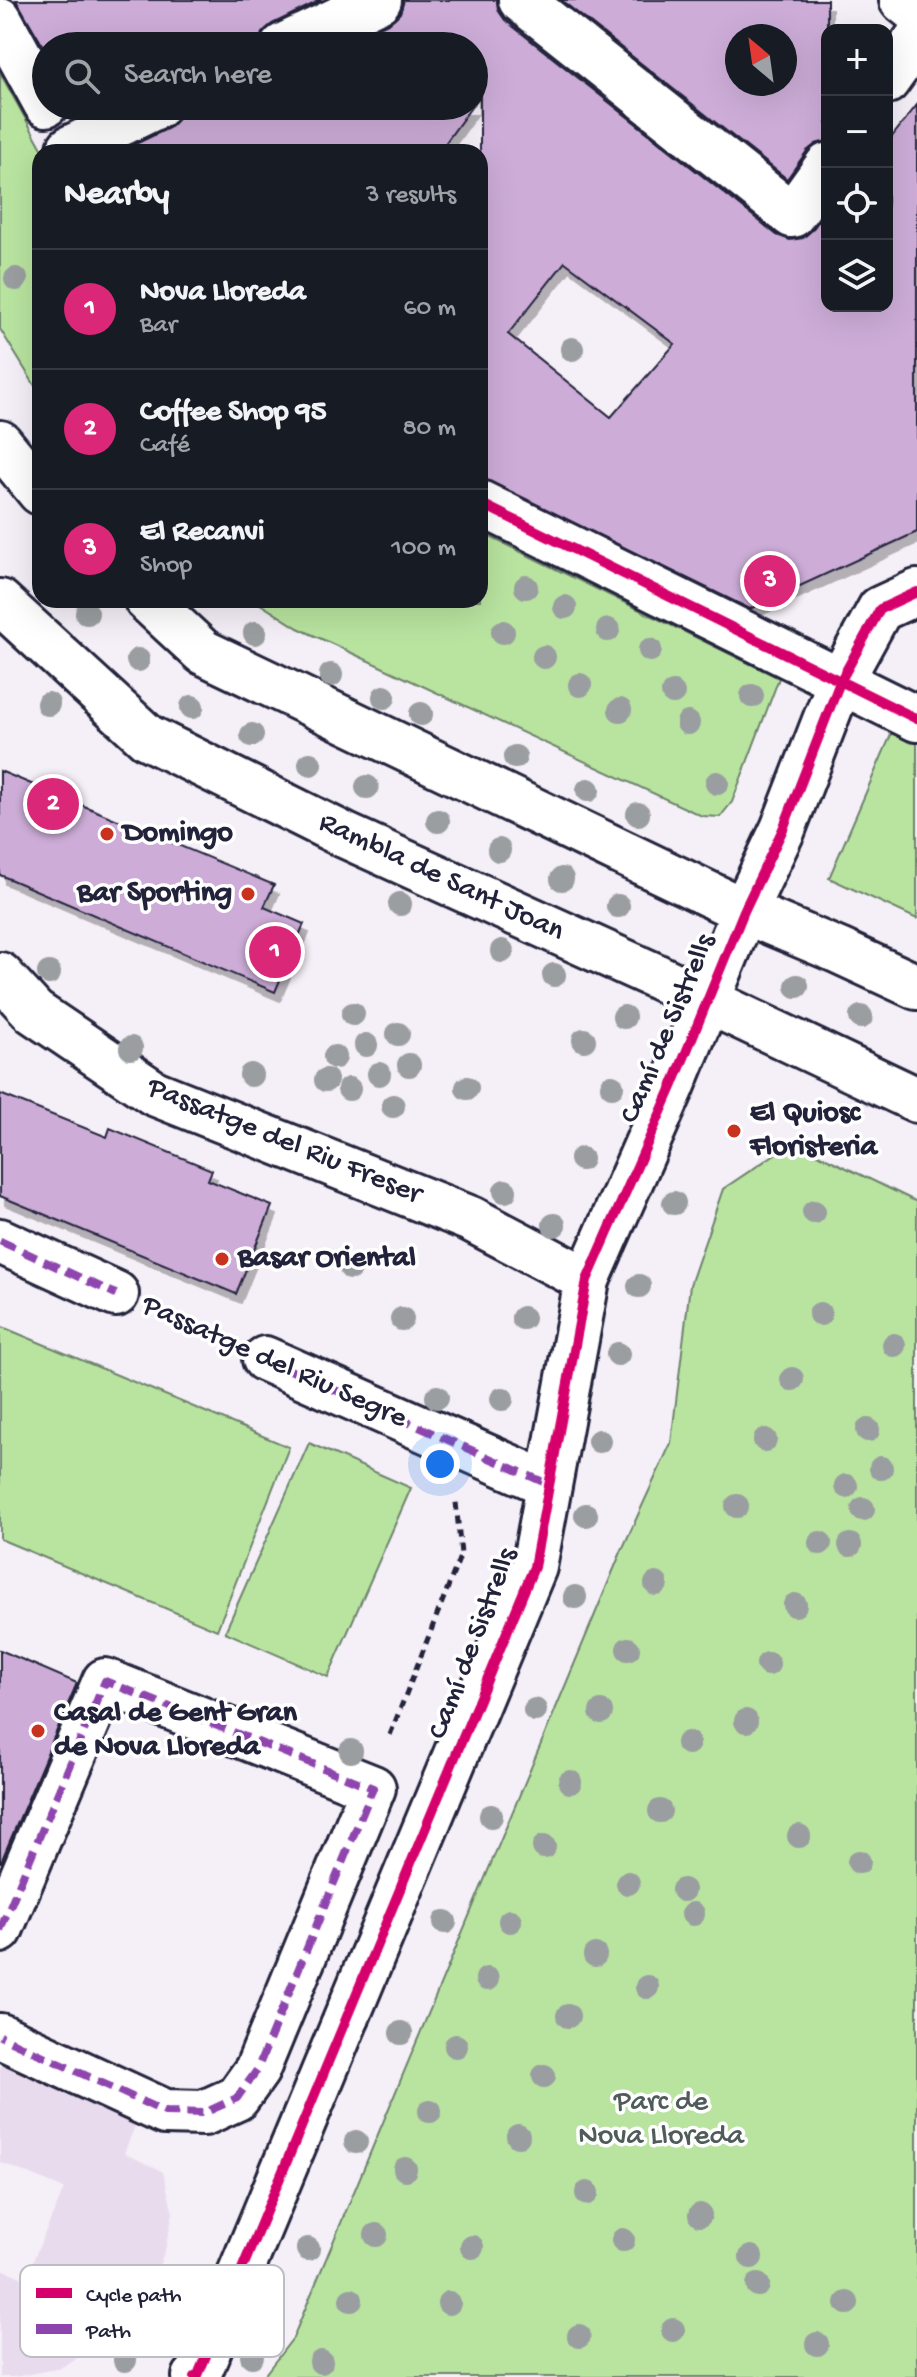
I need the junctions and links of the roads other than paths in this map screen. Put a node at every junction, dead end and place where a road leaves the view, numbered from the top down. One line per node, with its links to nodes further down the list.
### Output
1 (379, 0): 6 (street)
2 (521, 0): 14 (street)
3 (902, 0): 4 (street)
4 (917, 12)
5 (0, 20): 9 (street)
6 (312, 32)
7 (917, 39): 8 (street)
8 (893, 73)
9 (32, 79)
10 (54, 120): 12 (street)
11 (130, 120): 13 (street)
12 (68, 144)
13 (83, 144)
14 (826, 168)
15 (0, 443): 16 (street)
16 (32, 482)
17 (488, 507): 21 (street)
18 (917, 592): 21 (street, Camí de Sistrells)
19 (0, 602): 26 (street, Rambla de Sant Joan)
20 (156, 608): 23 (street)
21 (840, 682): 22 (street); 23 (street, Camí de Sistrells)
22 (917, 719)
23 (744, 911): 25 (street); 26 (street, Camí de Sistrells)
24 (0, 975): 29 (street, Passatge del Riu Freser)
25 (917, 987)
26 (707, 1000): 27 (street, Rambla de Sant Joan); 29 (street, Camí de Sistrells)
27 (917, 1100)
28 (0, 1241): 30 (street, Passatge del Riu Segre)
29 (587, 1280): 32 (street, Camí de Sistrells)
30 (116, 1294)
31 (265, 1359): 32 (street, Passatge del Riu Segre)
32 (548, 1484): 35 (street, Camí de Sistrells)
33 (0, 1930): 34 (street)
34 (0, 2036)
35 (244, 2265)
36 (205, 2357): 37 (street, Camí de Sistrells)
37 (195, 2377)

